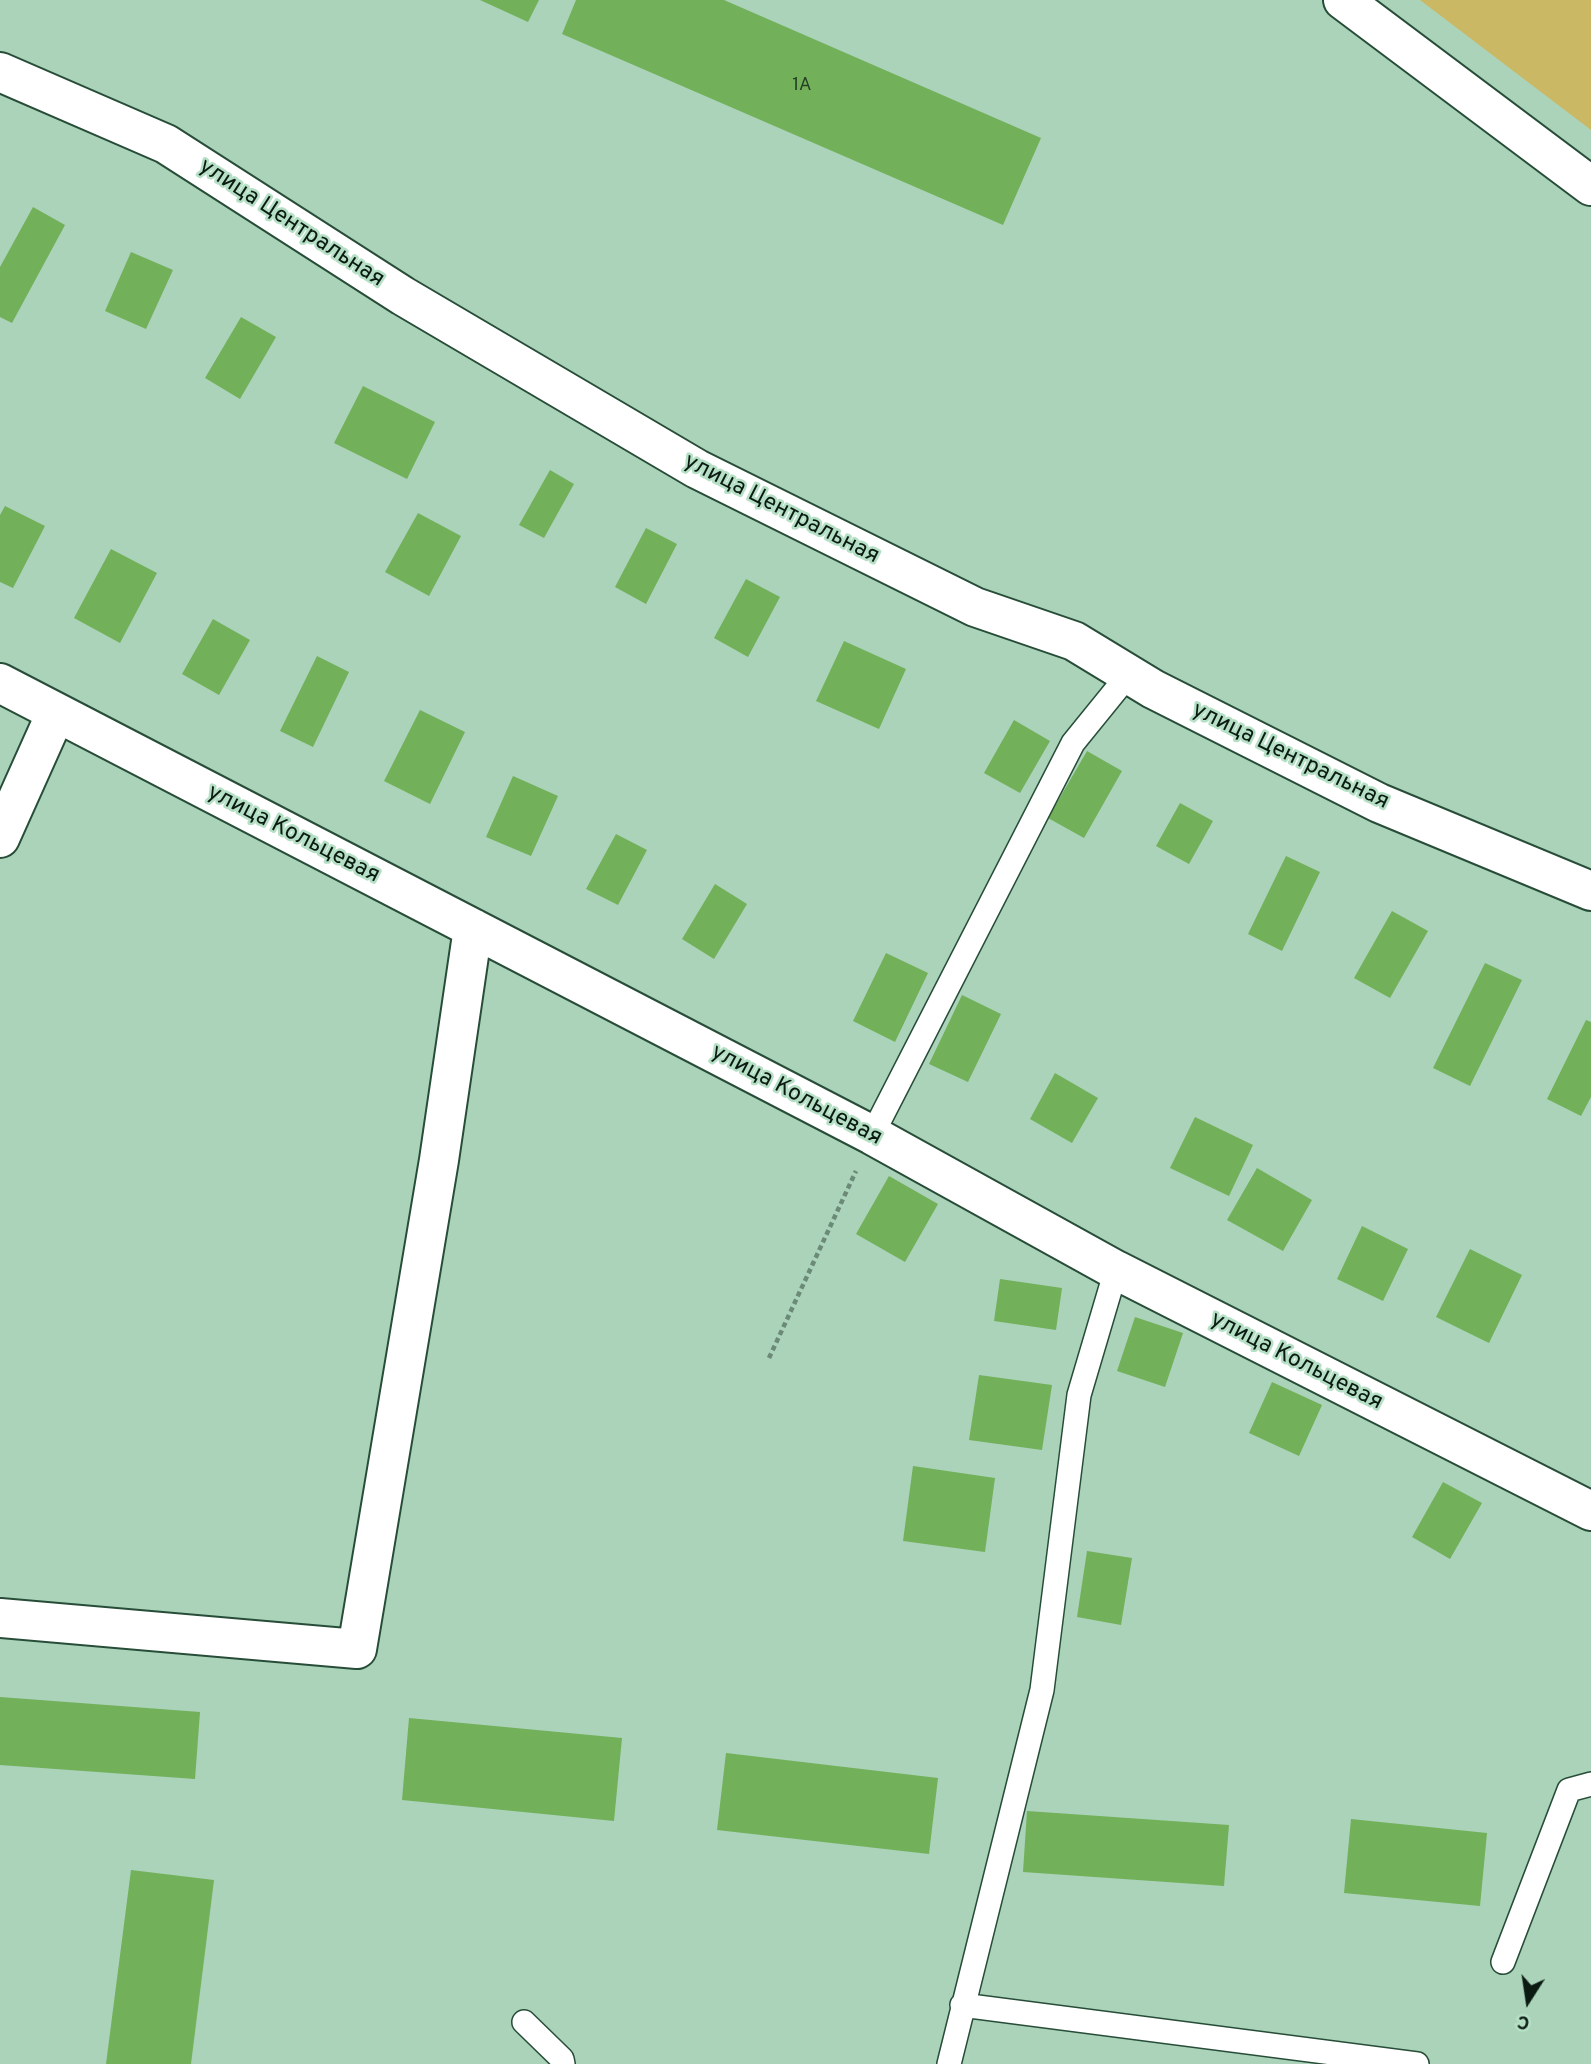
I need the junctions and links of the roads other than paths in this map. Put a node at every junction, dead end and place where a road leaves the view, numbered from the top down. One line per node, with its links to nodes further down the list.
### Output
1 (1343, 0): 3 (street)
2 (0, 72): 4 (street, улица Центральная)
3 (1591, 186)
4 (1129, 674): 8 (street, улица Центральная); 10 (lane)
5 (0, 683): 6 (street, улица Кольцевая)
6 (56, 713): 7 (street); 9 (street, улица Кольцевая)
7 (0, 838)
8 (1591, 891)
9 (473, 928): 10 (street, улица Кольцевая); 13 (street)
10 (872, 1135): 11 (street, улица Кольцевая)
11 (1116, 1270): 12 (street, улица Кольцевая); 16 (lane)
12 (1591, 1511)
13 (0, 1618)
14 (1591, 1784): 15 (lane)
15 (1503, 1962)
16 (962, 2006): 19 (lane); 20 (lane)
17 (524, 2022): 18 (lane)
18 (563, 2064)
19 (949, 2064)
20 (1417, 2064)

